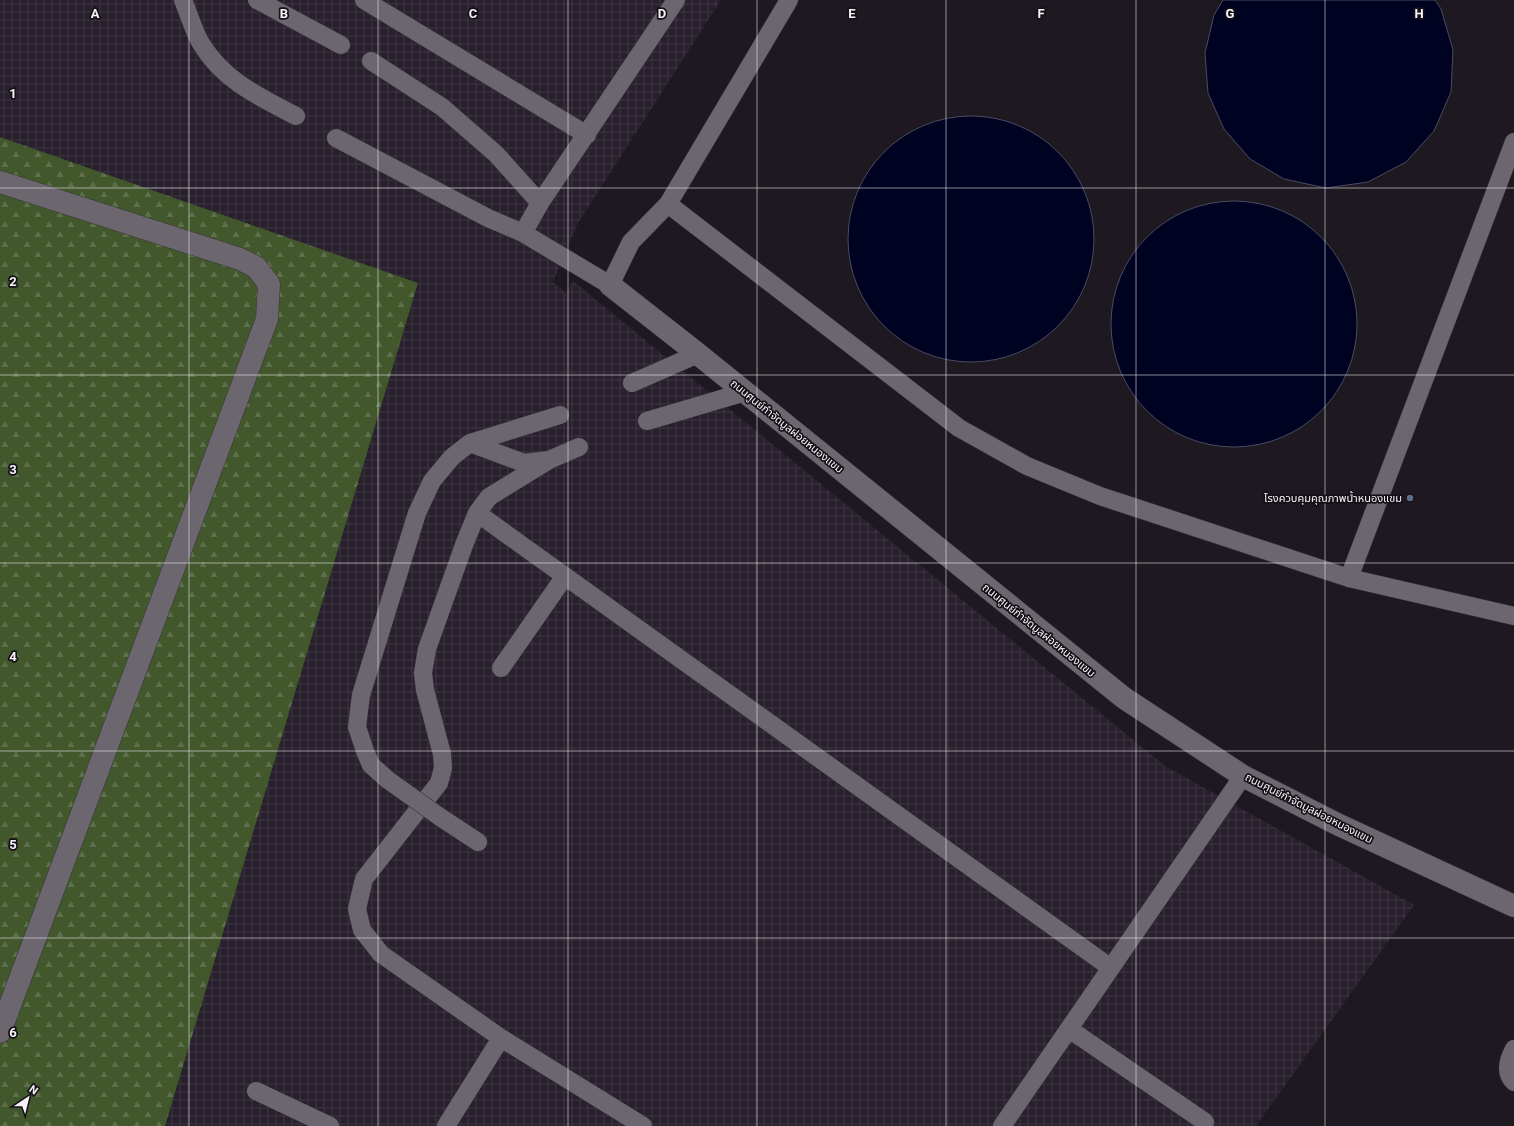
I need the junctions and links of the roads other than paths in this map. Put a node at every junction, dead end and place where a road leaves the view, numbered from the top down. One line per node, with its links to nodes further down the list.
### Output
1 (183, 0): 8 (lane)
2 (257, 0): 6 (lane)
3 (364, 0): 9 (lane)
4 (676, 0): 9 (lane)
5 (789, 0): 14 (lane)
6 (341, 45)
7 (371, 61): 13 (lane)
8 (296, 116)
9 (587, 135): 13 (lane)
10 (336, 138): 15 (lane)
11 (1514, 142): 27 (lane)
12 (0, 182): 35 (street)
13 (540, 202): 15 (lane)
14 (668, 204): 16 (lane); 27 (lane)
15 (523, 233): 16 (lane)
16 (610, 285): 17 (street, ถนนศูนย์กำจัดมูลฝอยหนองแขม)
17 (698, 354): 18 (lane); 19 (street, ถนนศูนย์กำจัดมูลฝอยหนองแขม)
18 (632, 383)
19 (745, 392): 21 (lane); 30 (street, ถนนศูนย์กำจัดมูลฝอยหนองแขม)
20 (560, 415): 22 (lane)
21 (647, 421)
22 (470, 443): 24 (lane); 31 (lane, bridge)
23 (579, 447): 24 (lane)
24 (549, 460): 25 (lane)
25 (477, 513): 26 (lane); 36 (lane)
26 (565, 576): 29 (lane); 33 (lane)
27 (1349, 578): 28 (lane)
28 (1514, 616)
29 (501, 668)
30 (1243, 776): 32 (street, ถนนศูนย์กำจัดมูลฝอยหนองแขม); 33 (lane)
31 (478, 842)
32 (1514, 906)
33 (1111, 968): 34 (lane)
34 (1069, 1029): 40 (lane); 44 (lane)
35 (0, 1032)
36 (501, 1038): 42 (lane); 43 (lane)
37 (1514, 1049): 38 (lane)
38 (1514, 1082)
39 (256, 1091): 41 (lane)
40 (1205, 1122)
41 (330, 1126)
42 (446, 1126)
43 (643, 1126)
44 (1002, 1126)

